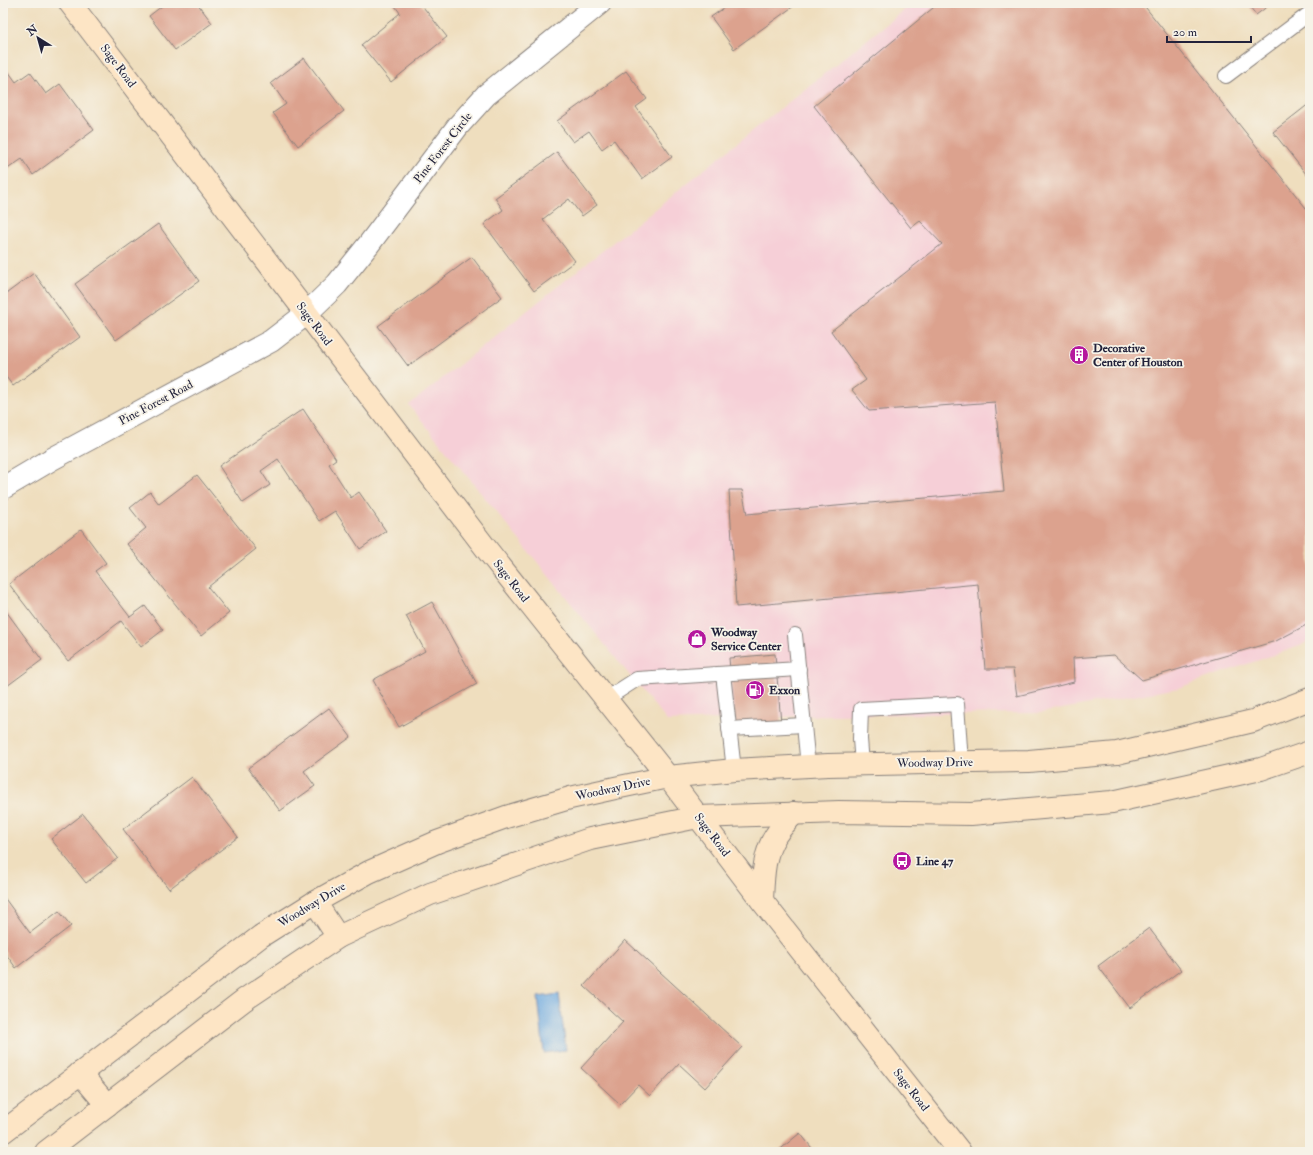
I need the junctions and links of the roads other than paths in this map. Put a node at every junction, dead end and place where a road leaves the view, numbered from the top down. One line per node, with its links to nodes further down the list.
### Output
1 (70, 3): 5 (main road, Sage Road)
2 (600, 3): 5 (street, Pine Forest Circle)
3 (1310, 13): 4 (lane)
4 (1226, 76)
5 (306, 314): 6 (street, Pine Forest Road); 10 (main road, Sage Road)
6 (3, 488)
7 (795, 635): 8 (lane)
8 (799, 669): 9 (lane); 12 (lane)
9 (722, 674): 10 (lane); 13 (lane)
10 (606, 699): 19 (main road, Sage Road)
11 (1310, 699): 15 (main road, Woodway Drive)
12 (804, 725): 13 (lane); 17 (lane)
13 (729, 729): 18 (lane)
14 (1310, 752): 20 (main road)
15 (961, 763): 16 (main road, Woodway Drive); 16 (lane)
16 (862, 764): 17 (main road, Woodway Drive)
17 (808, 766): 18 (main road, Woodway Drive)
18 (734, 770): 19 (main road, Woodway Drive)
19 (668, 777): 21 (main road, Sage Road); 23 (main road, Woodway Drive)
20 (794, 813): 21 (main road); 22 (main road)
21 (698, 817): 22 (main road, Sage Road); 24 (main road)
22 (762, 901): 29 (main road, Sage Road)
23 (315, 902): 24 (main road); 25 (main road, Woodway Drive)
24 (338, 937): 26 (main road)
25 (80, 1073): 26 (main road); 27 (main road, Woodway Drive)
26 (107, 1105): 28 (main road)
27 (3, 1132)
28 (46, 1152)
29 (960, 1152)

